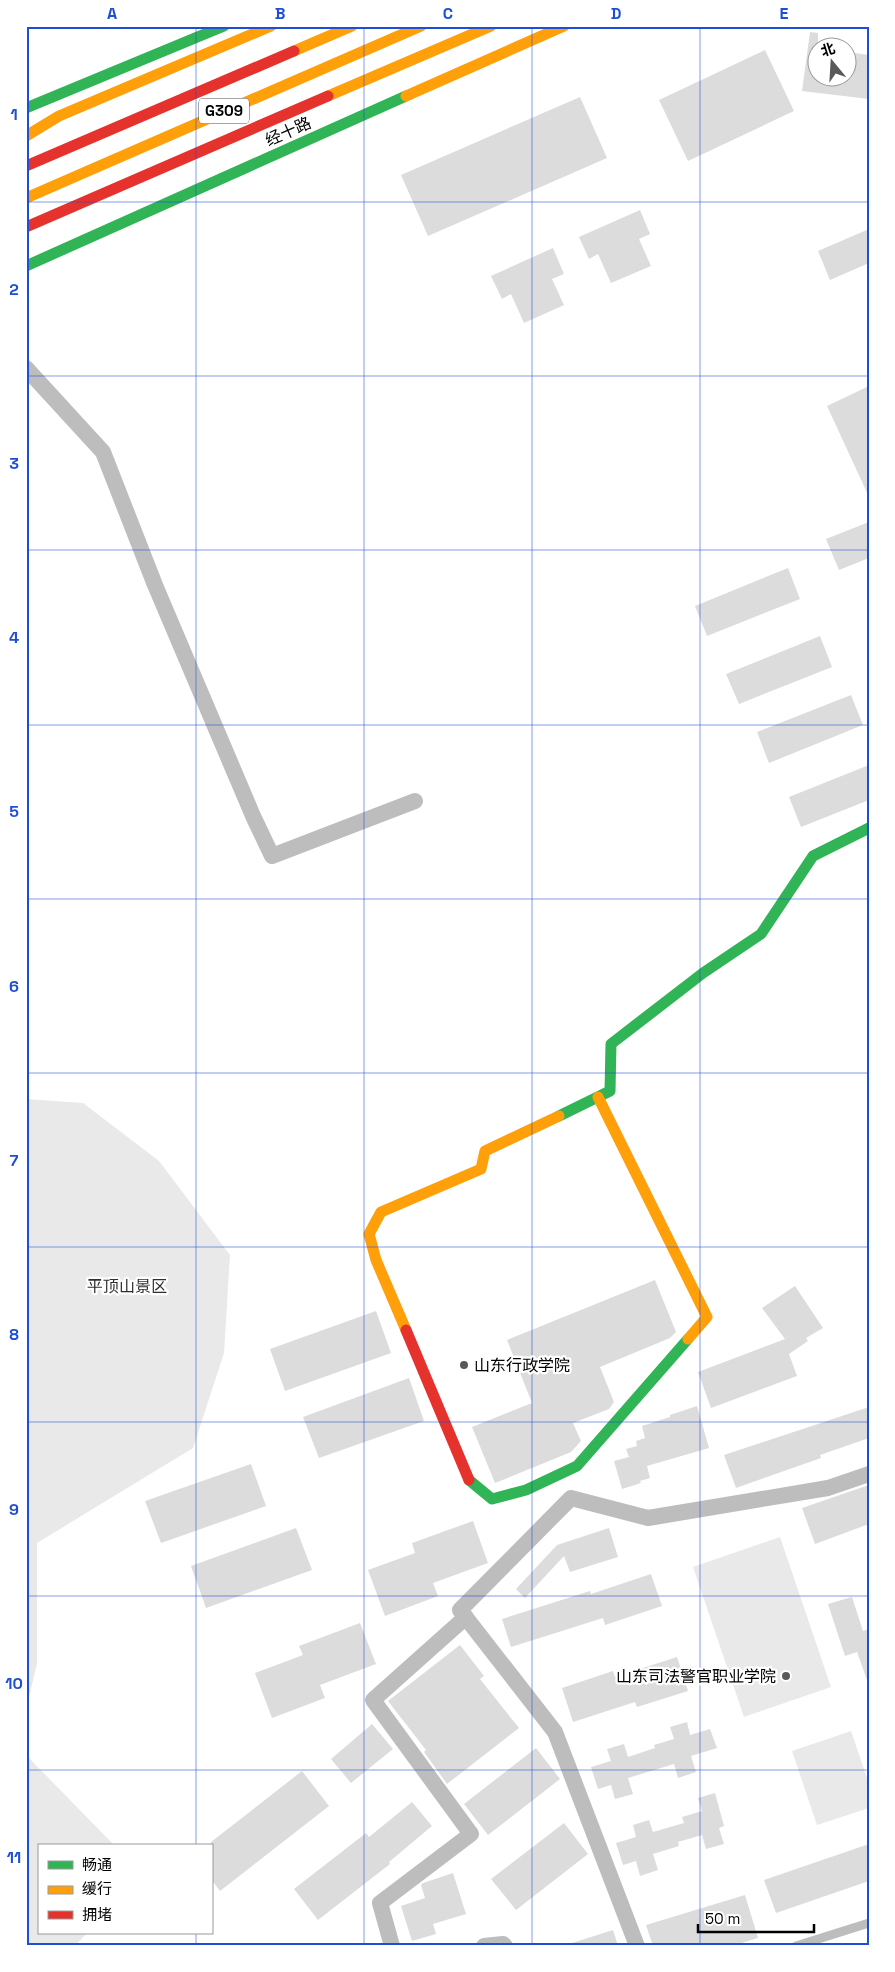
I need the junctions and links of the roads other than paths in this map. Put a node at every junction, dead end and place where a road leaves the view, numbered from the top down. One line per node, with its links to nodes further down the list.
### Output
1 (224, 26): 7 (main road)
2 (271, 26): 8 (main road)
3 (352, 26): 9 (main road, G309)
4 (421, 26): 10 (main road, G309)
5 (491, 26): 11 (main road)
6 (564, 26): 12 (main road, 经十路)
7 (26, 108)
8 (26, 136)
9 (26, 166)
10 (26, 198)
11 (26, 227)
12 (26, 266)
13 (26, 368): 14 (street)
14 (415, 801)
15 (869, 828): 16 (main road)
16 (598, 1096): 16 (main road)
17 (869, 1474): 18 (street)
18 (466, 1617): 20 (street); 23 (street)
19 (869, 1923): 24 (lane)
20 (392, 1946)
21 (484, 1946): 22 (street)
22 (505, 1946)
23 (637, 1946)
24 (796, 1946)

